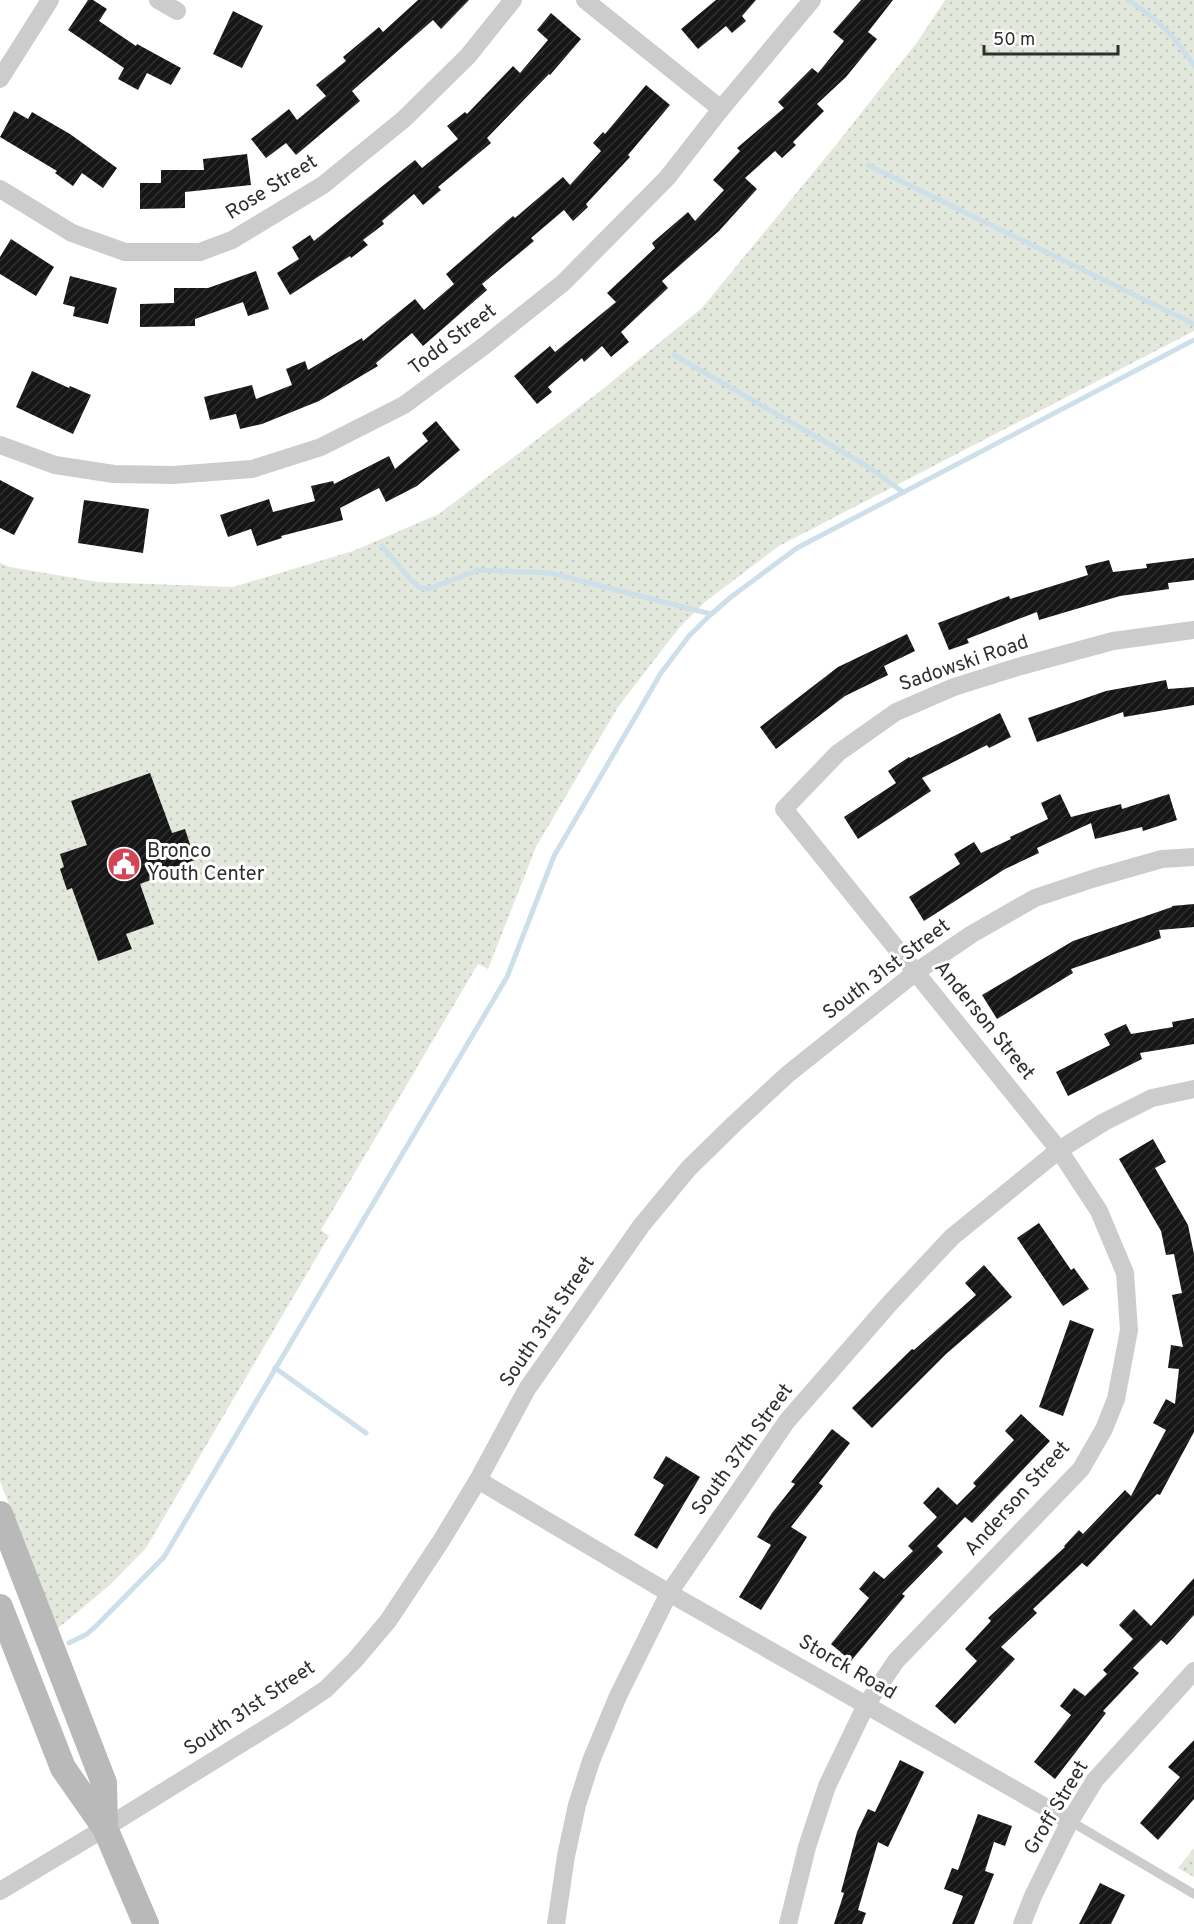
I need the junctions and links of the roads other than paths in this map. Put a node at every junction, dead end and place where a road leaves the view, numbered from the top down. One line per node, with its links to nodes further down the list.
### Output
1 (51, 0): 7 (street)
2 (158, 0): 6 (street)
3 (513, 0): 9 (street, Rose Street)
4 (585, 0): 8 (street)
5 (812, 0): 8 (street, Todd Street)
6 (177, 11)
7 (0, 79)
8 (721, 110): 10 (street, Todd Street)
9 (0, 189)
10 (0, 445)
11 (1194, 630): 12 (street, Sadowski Road)
12 (784, 809): 14 (street, Anderson Street)
13 (1194, 857): 14 (street, South 31st Street)
14 (916, 972): 16 (street, Anderson Street); 17 (street, South 31st Street)
15 (1194, 1089): 16 (street, South 37th Street)
16 (1059, 1150): 19 (street, South 37th Street); 22 (street, Anderson Street)
17 (478, 1480): 19 (street, Storck Road); 24 (street, South 31st Street)
18 (0, 1514): 24 (street)
19 (669, 1593): 22 (street, Storck Road); 28 (street, South 37th Street)
20 (0, 1607): 24 (street)
21 (1194, 1671): 23 (street, Groff Street)
22 (866, 1706): 23 (street, Storck Road); 29 (street, Anderson Street)
23 (1070, 1821): 26 (lane, Storck Road); 30 (street, Groff Street)
24 (105, 1828): 25 (street, South 31st Street); 27 (street)
25 (0, 1891)
26 (1194, 1894)
27 (146, 1924)
28 (556, 1924)
29 (788, 1924)
30 (1022, 1924)

